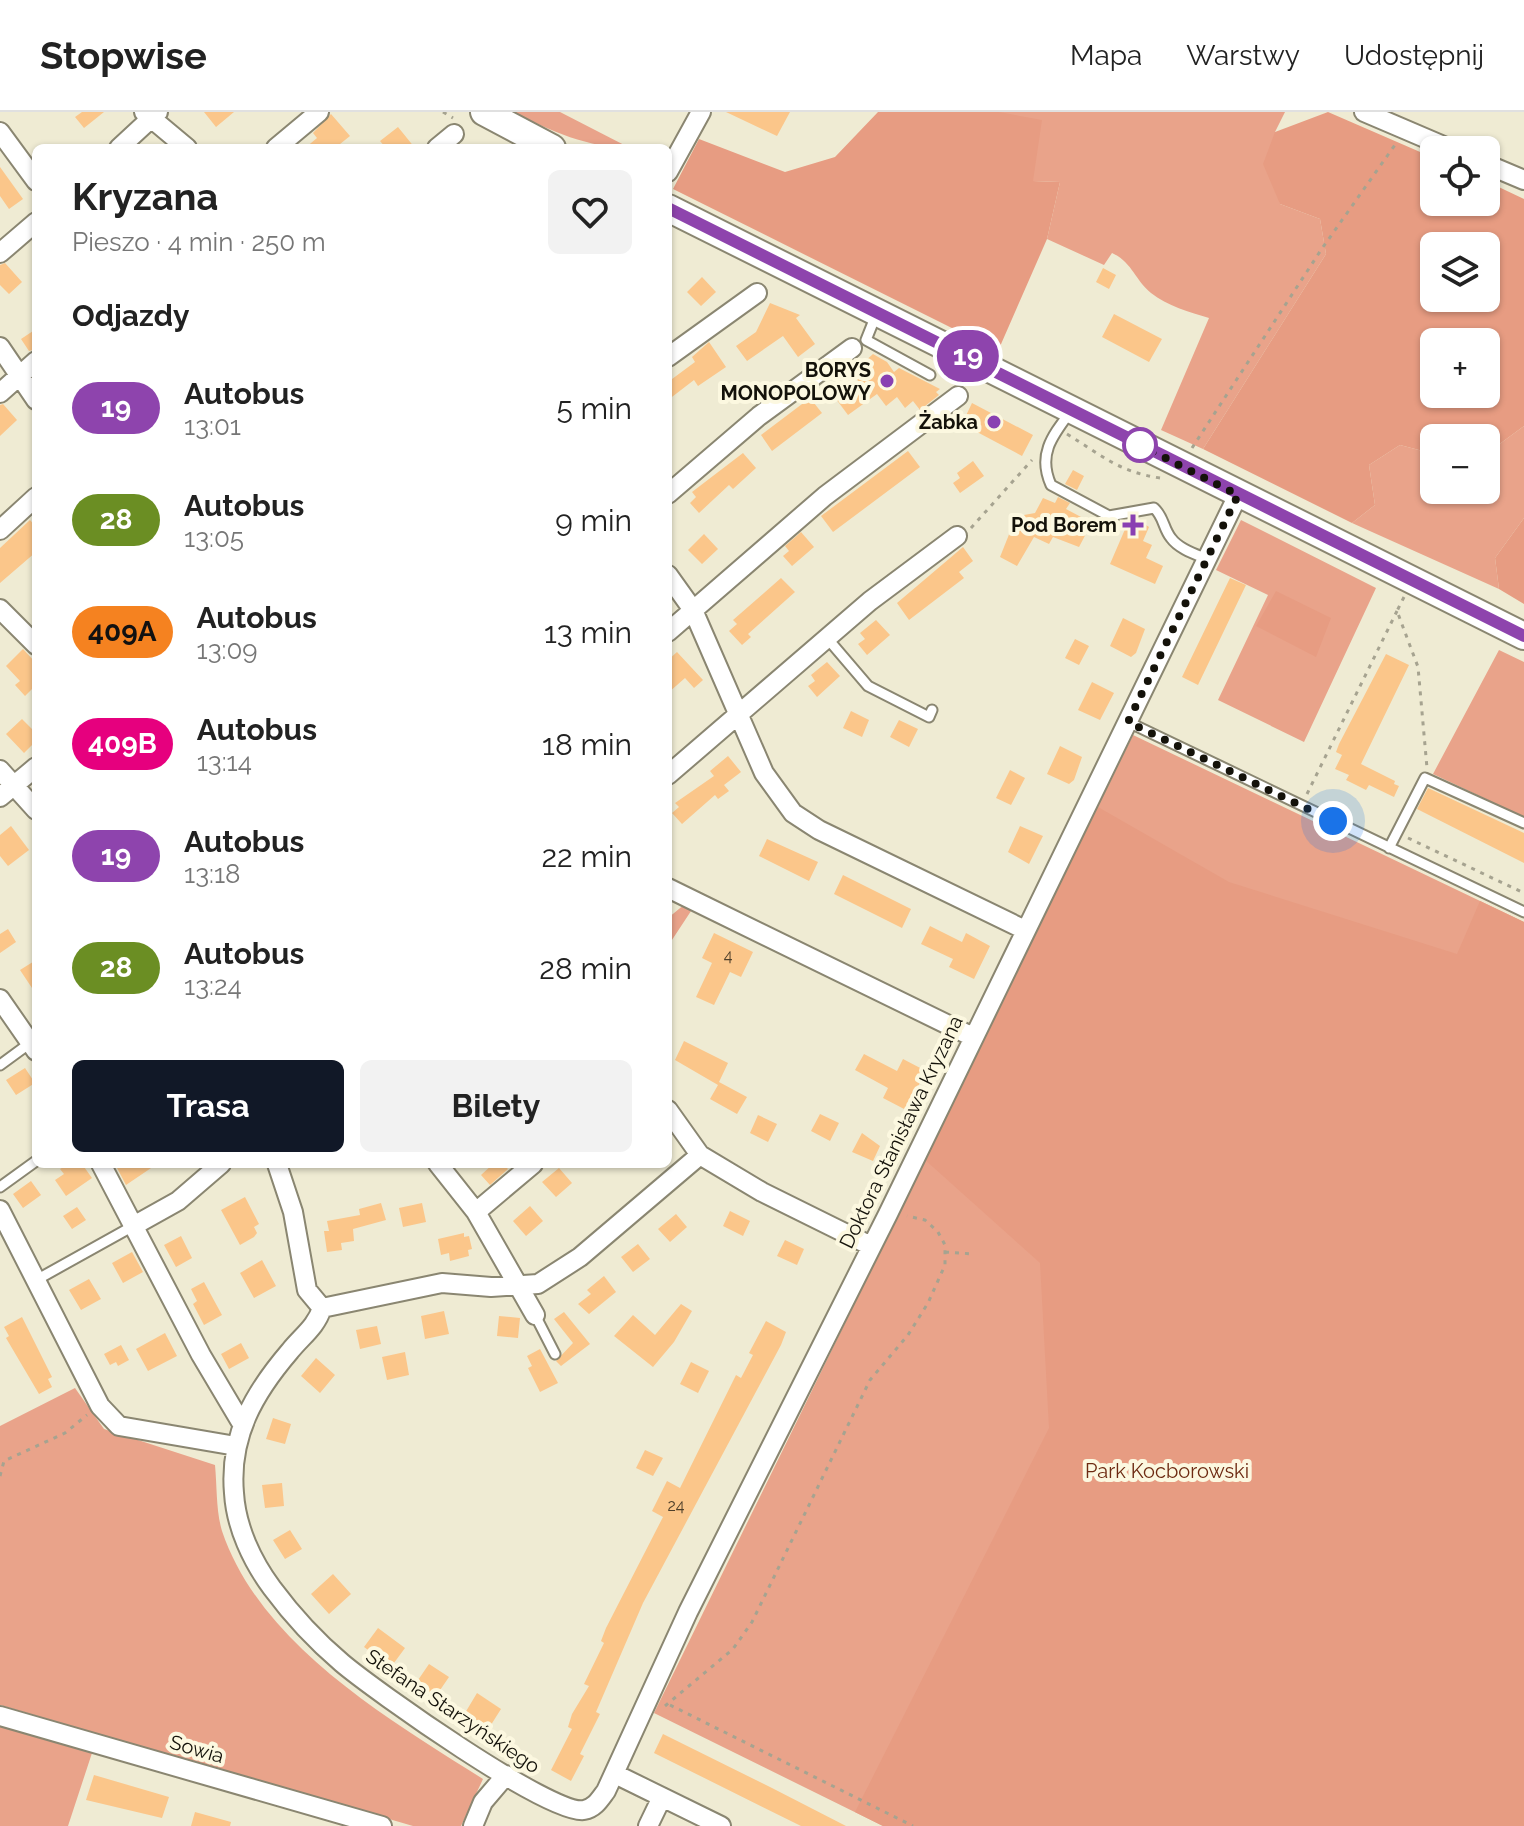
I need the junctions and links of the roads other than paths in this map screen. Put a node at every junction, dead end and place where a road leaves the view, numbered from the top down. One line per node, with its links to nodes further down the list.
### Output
1 (319, 112): 11 (street)
2 (484, 112): 13 (main road)
3 (701, 112): 14 (street)
4 (1364, 112): 8 (street)
5 (151, 114): 9 (street); 10 (street)
6 (0, 132): 16 (street)
7 (454, 134): 12 (street)
8 (1422, 136)
9 (123, 144)
10 (183, 144)
11 (281, 144)
12 (442, 144)
13 (544, 144)
14 (672, 165)
15 (1500, 170): 17 (street)
16 (32, 176)
17 (1524, 180)
18 (672, 214): 22 (main road)
19 (32, 225): 20 (street)
20 (0, 253)
21 (757, 293): 25 (street)
22 (877, 312): 28 (lane); 32 (main road)
23 (0, 347): 27 (street)
24 (852, 348): 33 (street)
25 (672, 354)
26 (32, 364): 27 (street)
27 (19, 375): 29 (street); 30 (street)
28 (930, 375)
29 (0, 393)
30 (32, 394)
31 (958, 396): 41 (street)
32 (1071, 411): 34 (main road); 38 (lane)
33 (672, 491)
34 (1238, 495): 38 (street, Doktora Stanisława Kryzana); 43 (main road)
35 (32, 501): 36 (street)
36 (0, 530)
37 (957, 536): 44 (street)
38 (1208, 560): 48 (street, Doktora Stanisława Kryzana)
39 (672, 581): 41 (street)
40 (0, 609): 45 (street)
41 (693, 610): 42 (street); 47 (street)
42 (672, 628)
43 (1524, 636)
44 (827, 638): 46 (lane); 47 (street)
45 (32, 639)
46 (932, 710)
47 (739, 715): 51 (street); 58 (street)
48 (1128, 722): 55 (lane); 58 (street, Doktora Stanisława Kryzana)
49 (0, 770): 52 (street)
50 (32, 770): 52 (street)
51 (672, 772)
52 (7, 791): 53 (street)
53 (32, 807)
54 (1524, 823): 55 (lane)
55 (1389, 848): 57 (lane)
56 (672, 890): 60 (street)
57 (1524, 912)
58 (1025, 930): 60 (street, Doktora Stanisława Kryzana)
59 (0, 999): 61 (street)
60 (973, 1037): 76 (street, Doktora Stanisława Kryzana)
61 (32, 1039)
62 (32, 1042): 63 (lane)
63 (0, 1065)
64 (672, 1116): 65 (street)
65 (700, 1155): 76 (street); 78 (street)
66 (32, 1164): 72 (lane)
67 (103, 1168): 75 (street)
68 (216, 1168): 75 (street)
69 (278, 1168): 79 (street)
70 (441, 1168): 74 (street)
71 (528, 1168): 74 (street)
72 (0, 1187)
73 (0, 1210): 77 (street)
74 (476, 1212): 78 (street)
75 (135, 1225): 77 (lane); 82 (street)
76 (869, 1245): 86 (street, Doktora Stanisława Kryzana)
77 (38, 1279): 83 (street)
78 (519, 1288): 79 (street); 80 (street)
79 (322, 1308): 82 (street, Stefana Starzyńskiego)
80 (535, 1315): 81 (lane)
81 (555, 1354)
82 (242, 1424): 83 (street, Stefana Starzyńskiego)
83 (236, 1446): 85 (street, Stefana Starzyńskiego)
84 (0, 1716): 88 (street, Sowia)
85 (506, 1775): 86 (street, Stefana Starzyńskiego); 89 (street)
86 (610, 1782): 87 (street)
87 (662, 1797): 90 (street); 91 (street)
88 (382, 1826)
89 (473, 1826)
90 (648, 1826)
91 (721, 1826)

